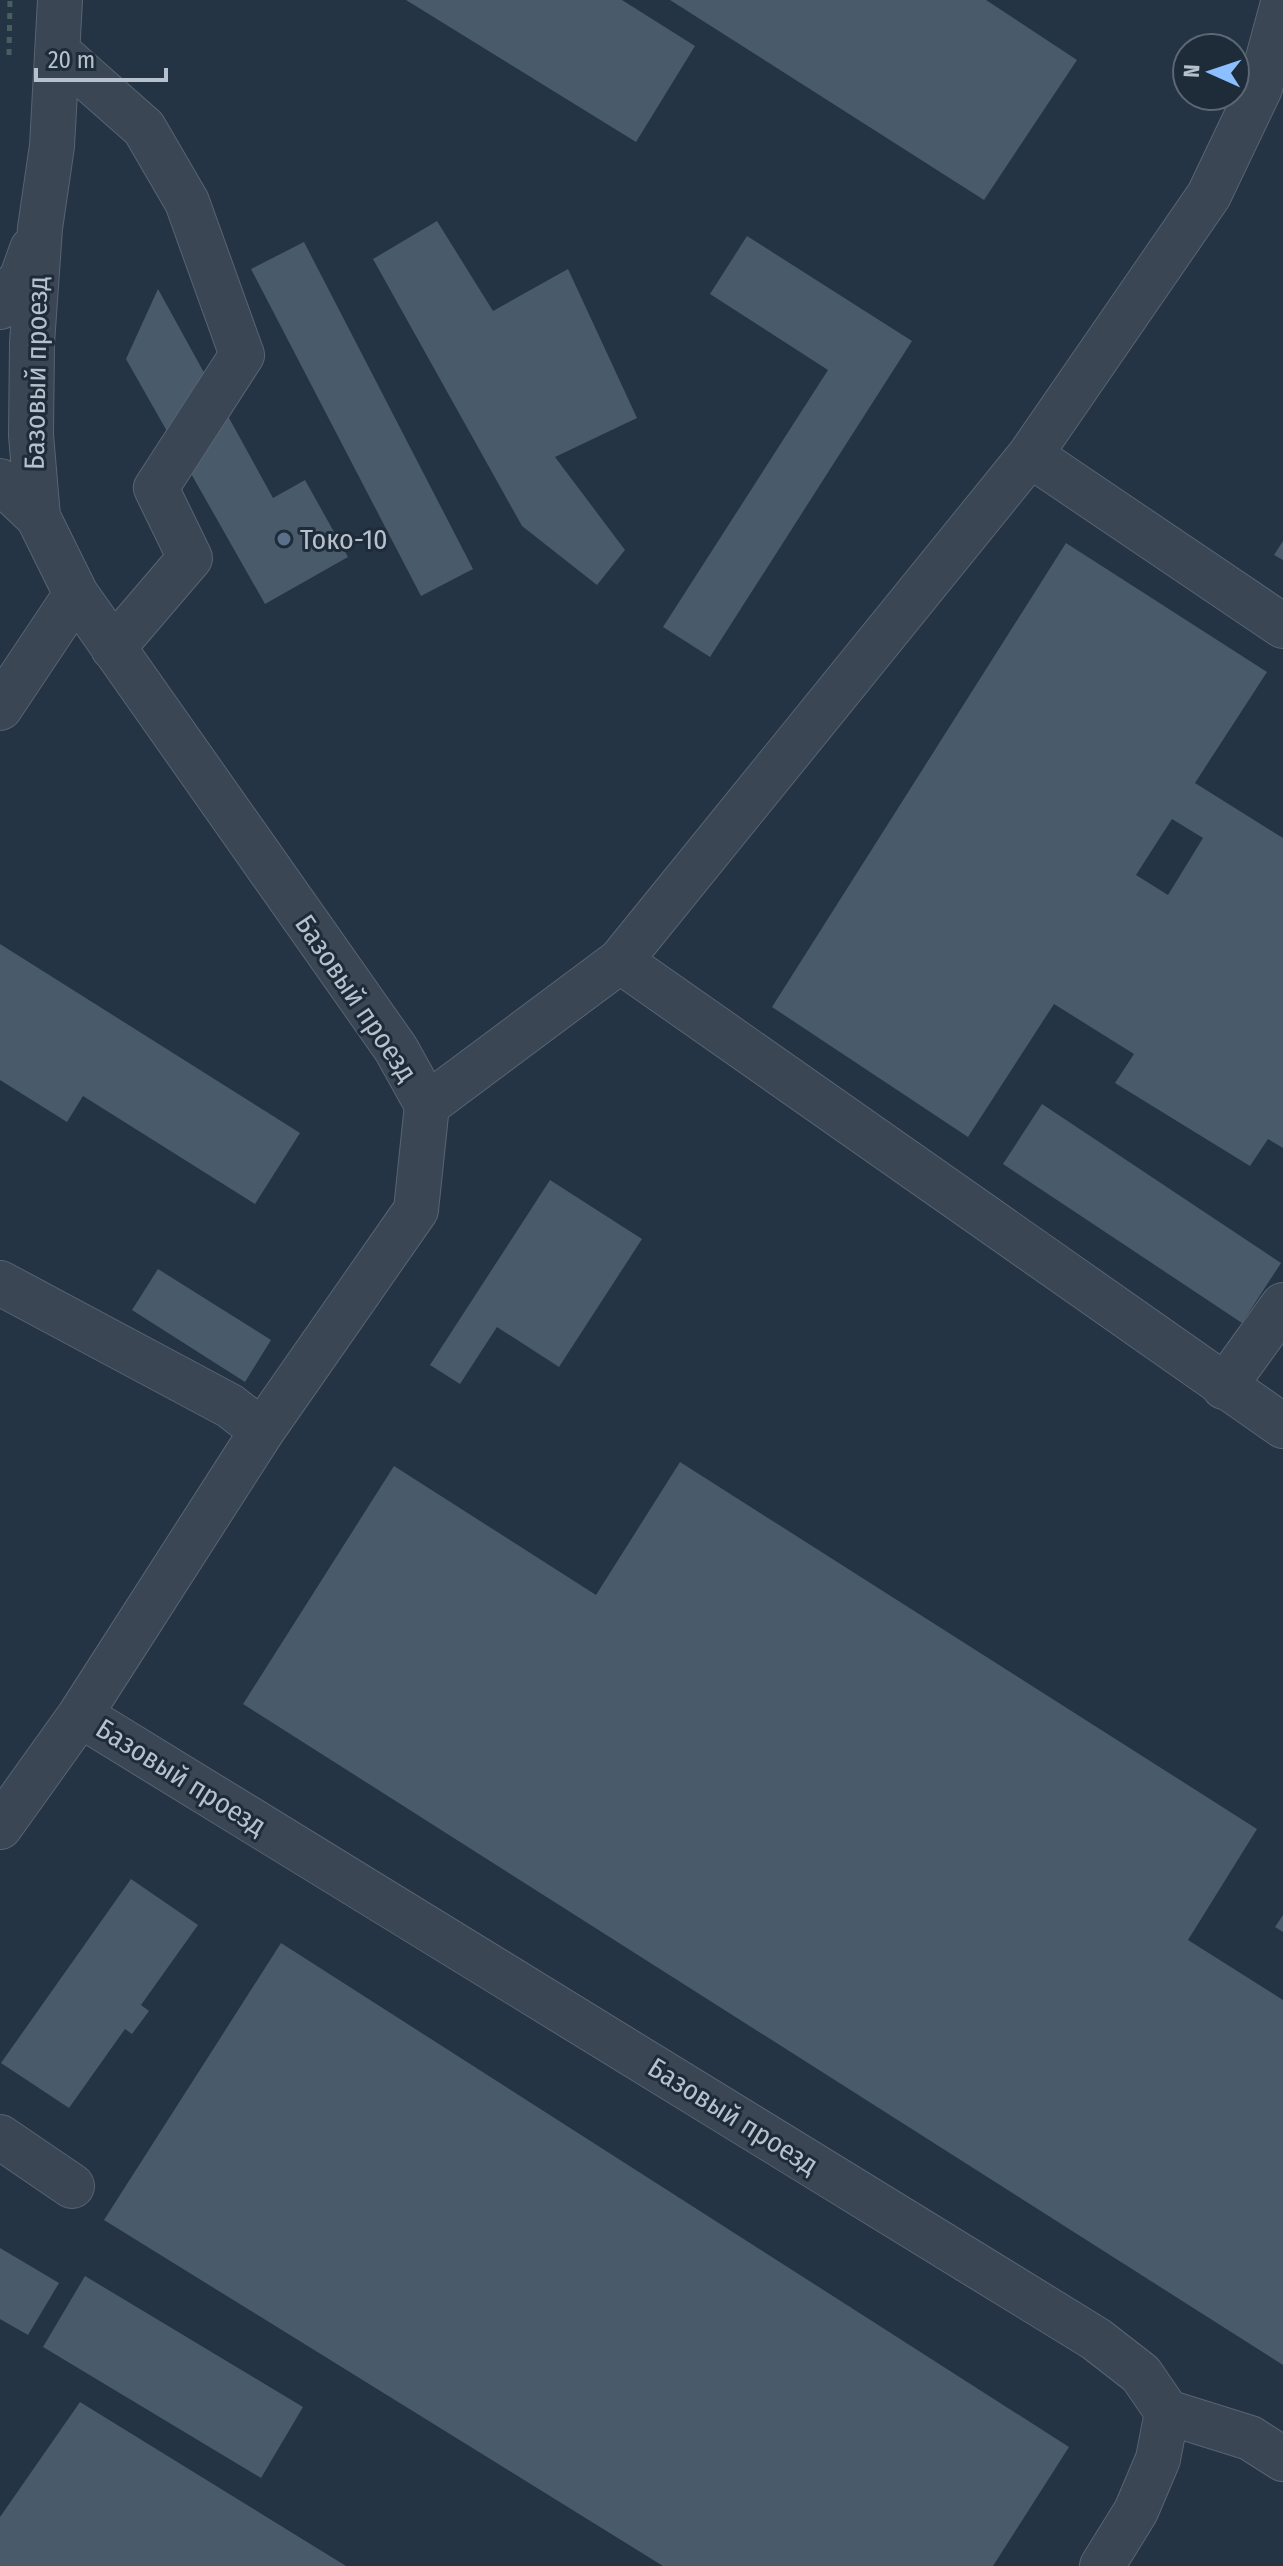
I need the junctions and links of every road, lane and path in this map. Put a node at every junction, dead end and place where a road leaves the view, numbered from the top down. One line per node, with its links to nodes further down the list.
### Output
1 (60, 0): 3 (street, Базовый проезд)
2 (1283, 3): 6 (street)
3 (59, 53): 4 (street, Базовый проезд); 11 (street)
4 (40, 228): 5 (street, Базовый проезд); 8 (street, Базовый проезд)
5 (0, 307)
6 (1030, 455): 10 (street); 13 (street)
7 (0, 481): 8 (street, Базовый проезд)
8 (38, 517): 9 (street, Базовый проезд)
9 (76, 594): 11 (street, Базовый проезд); 12 (street)
10 (1283, 626)
11 (113, 648): 14 (street, Базовый проезд)
12 (0, 708)
13 (620, 961): 14 (street); 17 (street)
14 (427, 1105): 19 (street, Базовый проезд)
15 (0, 1283): 19 (street)
16 (1283, 1305): 17 (street)
17 (1224, 1387): 18 (street)
18 (1283, 1426)
19 (262, 1431): 20 (street, Базовый проезд)
20 (80, 1715): 21 (street); 24 (street, Базовый проезд)
21 (0, 1827)
22 (0, 2137): 23 (street)
23 (72, 2186)
24 (1167, 2412): 25 (street); 26 (street)
25 (1283, 2459)
26 (1102, 2566)

